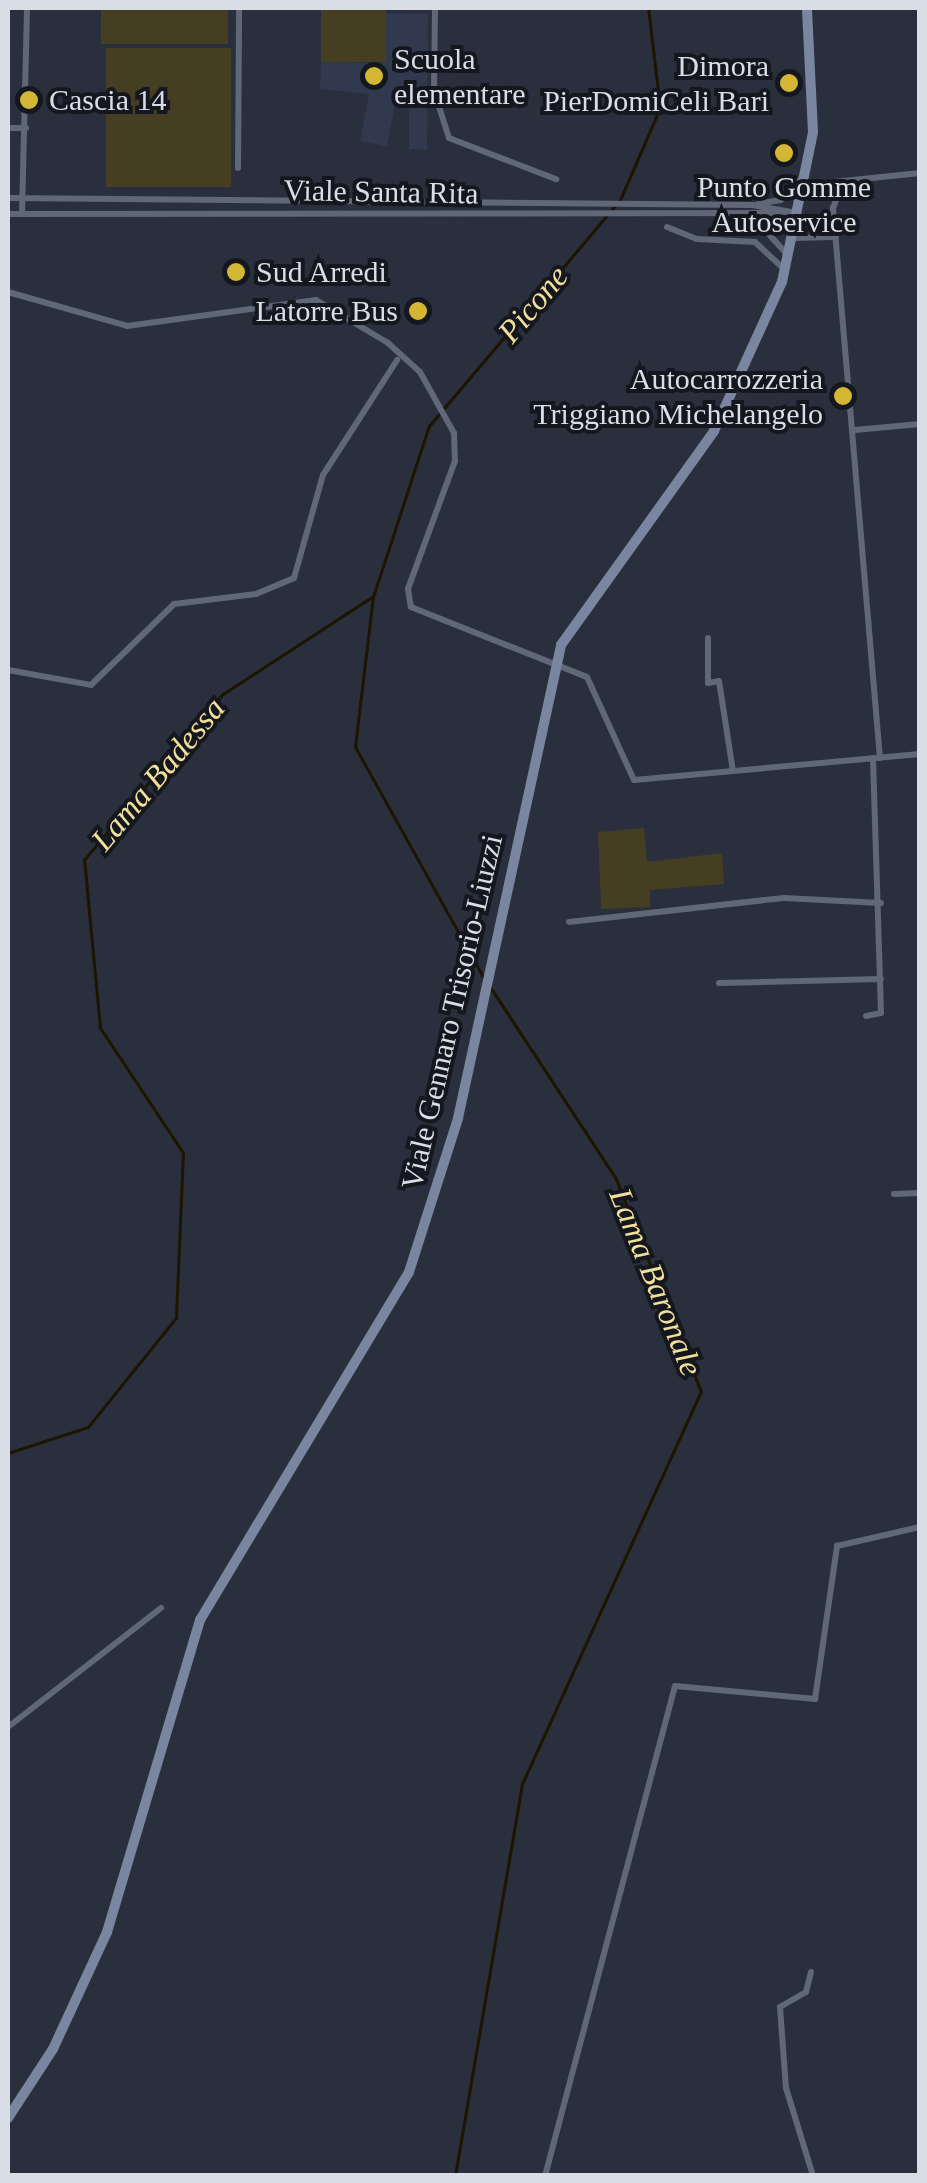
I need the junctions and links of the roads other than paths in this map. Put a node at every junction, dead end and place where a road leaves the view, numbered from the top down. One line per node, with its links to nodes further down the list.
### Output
1 (28, 8): 6 (street)
2 (240, 8): 7 (street)
3 (435, 8): 10 (street)
4 (807, 8): 8 (main road, Viale Gennaro Trisorio-Liuzzi)
5 (8, 128): 6 (street)
6 (26, 128): 14 (street)
7 (238, 168)
8 (807, 169): 12 (main road, Viale Gennaro Trisorio-Liuzzi); 17 (street)
9 (920, 173): 11 (street)
10 (556, 179)
11 (843, 182): 12 (street); 25 (street)
12 (804, 185): 19 (main road, Viale Gennaro Trisorio-Liuzzi)
13 (8, 198): 14 (street, Viale Santa Rita)
14 (23, 198): 15 (street, Viale Santa Rita); 21 (street)
15 (164, 199): 16 (street, Viale Santa Rita); 18 (street)
16 (708, 204): 17 (street, Viale Santa Rita); 22 (street)
17 (752, 205): 19 (street, Viale Santa Rita)
18 (163, 212): 21 (street, Viale Santa Rita); 22 (street, Viale Santa Rita)
19 (798, 213): 23 (street, Viale Santa Rita); 26 (main road, Viale Gennaro Trisorio-Liuzzi)
20 (8, 214): 21 (street, Viale Santa Rita)
21 (22, 214)
22 (709, 217): 23 (street, Viale Santa Rita)
23 (753, 217): 27 (street)
24 (666, 226): 27 (street)
25 (836, 236): 26 (street); 31 (street)
26 (792, 238): 27 (main road, Viale Gennaro Trisorio-Liuzzi)
27 (786, 266): 33 (main road, Viale Gennaro Trisorio-Liuzzi)
28 (8, 292): 29 (street)
29 (397, 360): 33 (street); 34 (street)
30 (920, 424): 31 (street)
31 (855, 430): 36 (street)
32 (708, 638): 37 (street)
33 (555, 665): 37 (street); 49 (main road, Viale Gennaro Trisorio-Liuzzi)
34 (8, 670)
35 (920, 754): 36 (street)
36 (876, 758): 37 (street); 38 (street)
37 (732, 771)
38 (881, 902): 39 (street); 40 (street)
39 (568, 922)
40 (881, 978): 41 (street); 42 (street)
41 (719, 983)
42 (866, 1016)
43 (920, 1193): 44 (street)
44 (894, 1194)
45 (920, 1527): 50 (street)
46 (161, 1608): 47 (street)
47 (8, 1727)
48 (811, 1972): 51 (street)
49 (8, 2118)
50 (545, 2176)
51 (813, 2176)

